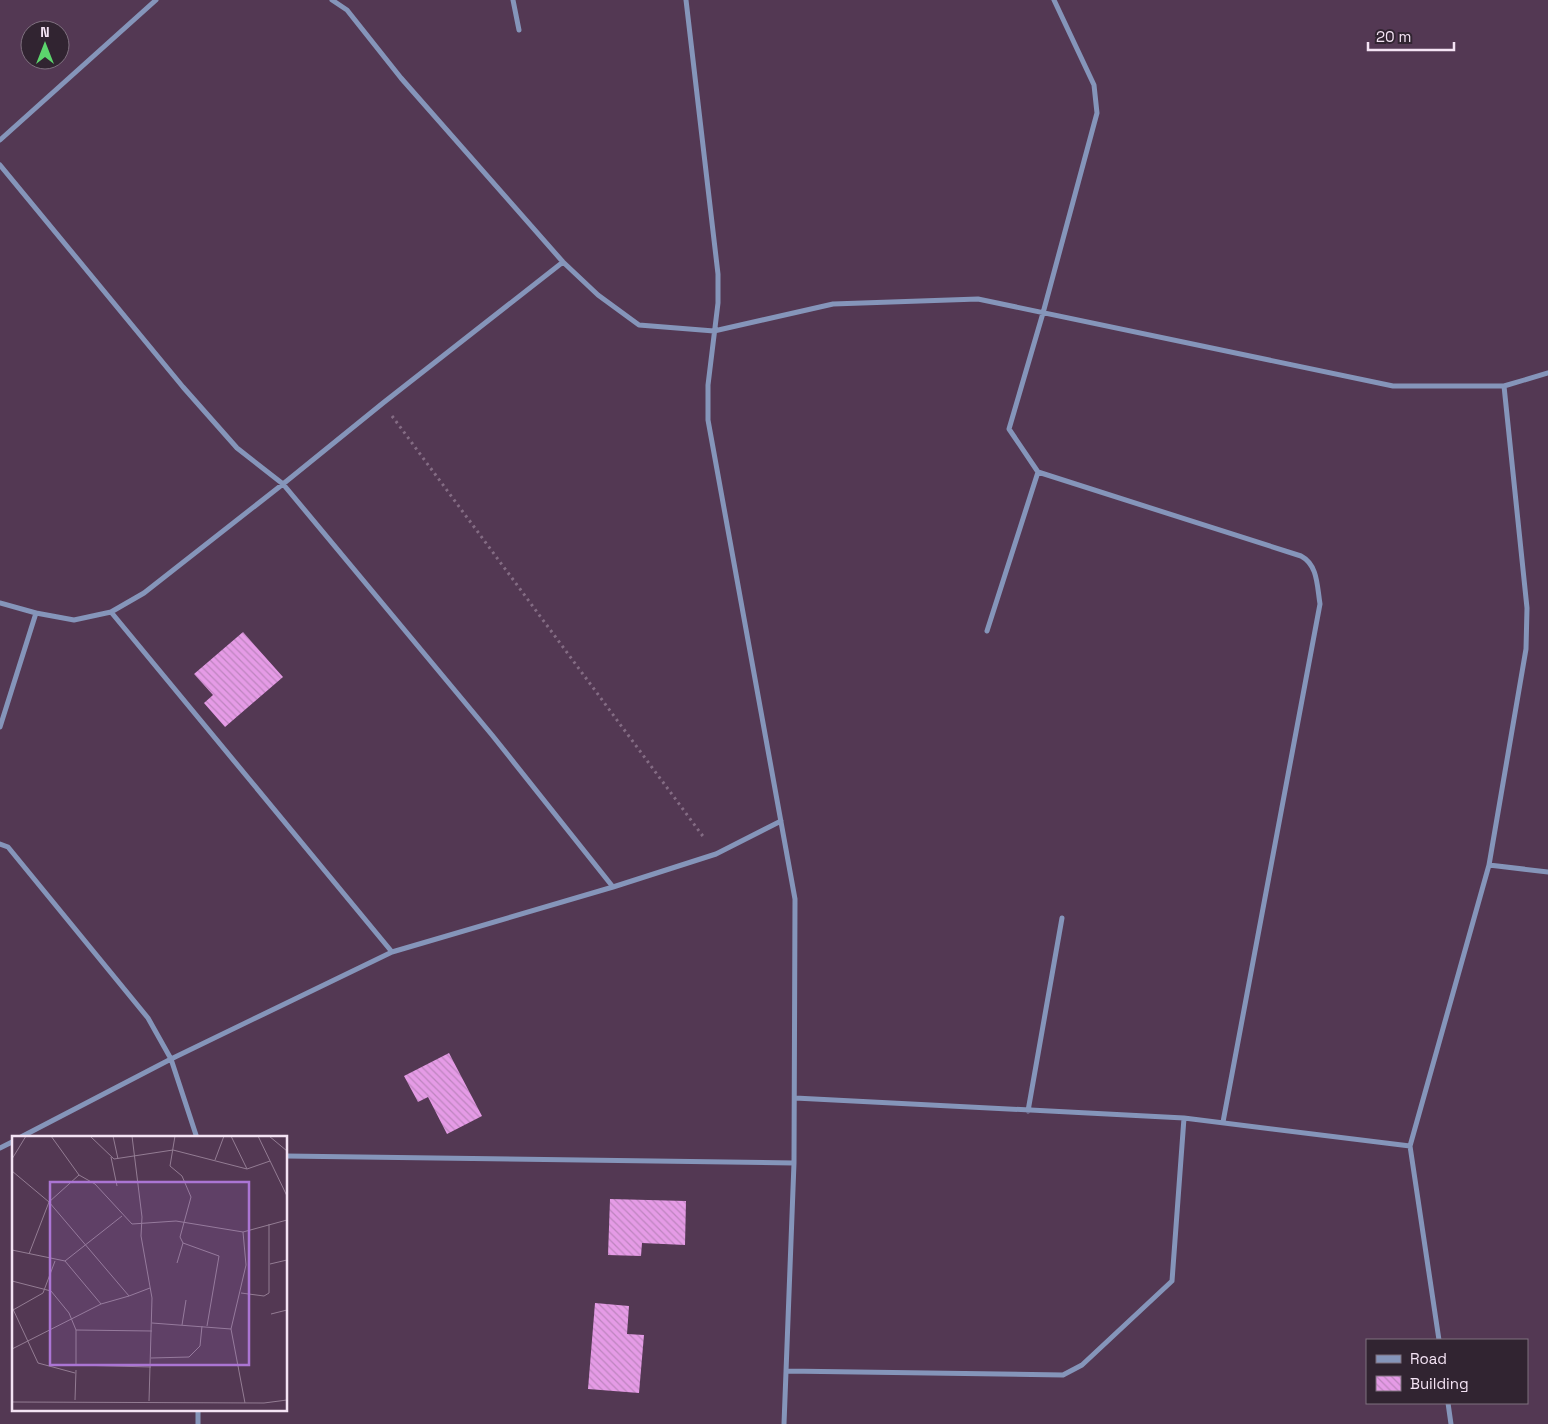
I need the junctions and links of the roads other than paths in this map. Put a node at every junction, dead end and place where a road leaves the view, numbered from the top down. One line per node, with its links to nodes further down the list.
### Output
1 (156, 0): 7 (street)
2 (332, 0): 9 (street)
3 (513, 0): 6 (street)
4 (686, 0): 11 (street)
5 (1054, 0): 10 (street)
6 (519, 30)
7 (0, 140)
8 (0, 165): 15 (street)
9 (563, 262): 11 (street); 15 (street)
10 (1043, 313): 11 (street); 13 (street); 14 (street)
11 (714, 331): 21 (street)
12 (1548, 373): 13 (street)
13 (1504, 386): 23 (street)
14 (1038, 472): 19 (street); 32 (street)
15 (283, 484): 17 (street); 25 (street)
16 (0, 603): 18 (street)
17 (111, 612): 18 (street); 27 (street)
18 (36, 613): 20 (street)
19 (987, 631)
20 (0, 727)
21 (780, 821): 25 (street); 29 (street)
22 (0, 844): 28 (street)
23 (1489, 865): 24 (street); 36 (street)
24 (1548, 872)
25 (613, 887): 27 (street)
26 (1062, 918): 30 (street)
27 (392, 952): 28 (street)
28 (171, 1059): 33 (street); 34 (street)
29 (794, 1098): 30 (street); 39 (street)
30 (1028, 1111): 31 (street)
31 (1184, 1118): 32 (street); 41 (street)
32 (1223, 1122): 36 (street)
33 (24, 1136)
34 (197, 1136)
35 (12, 1142): 37 (street)
36 (1410, 1146): 40 (street)
37 (0, 1148)
38 (288, 1156): 39 (street)
39 (794, 1163): 41 (street)
40 (1439, 1339)
41 (786, 1371): 43 (street)
42 (1448, 1404): 44 (street)
43 (784, 1424)
44 (1451, 1424)

